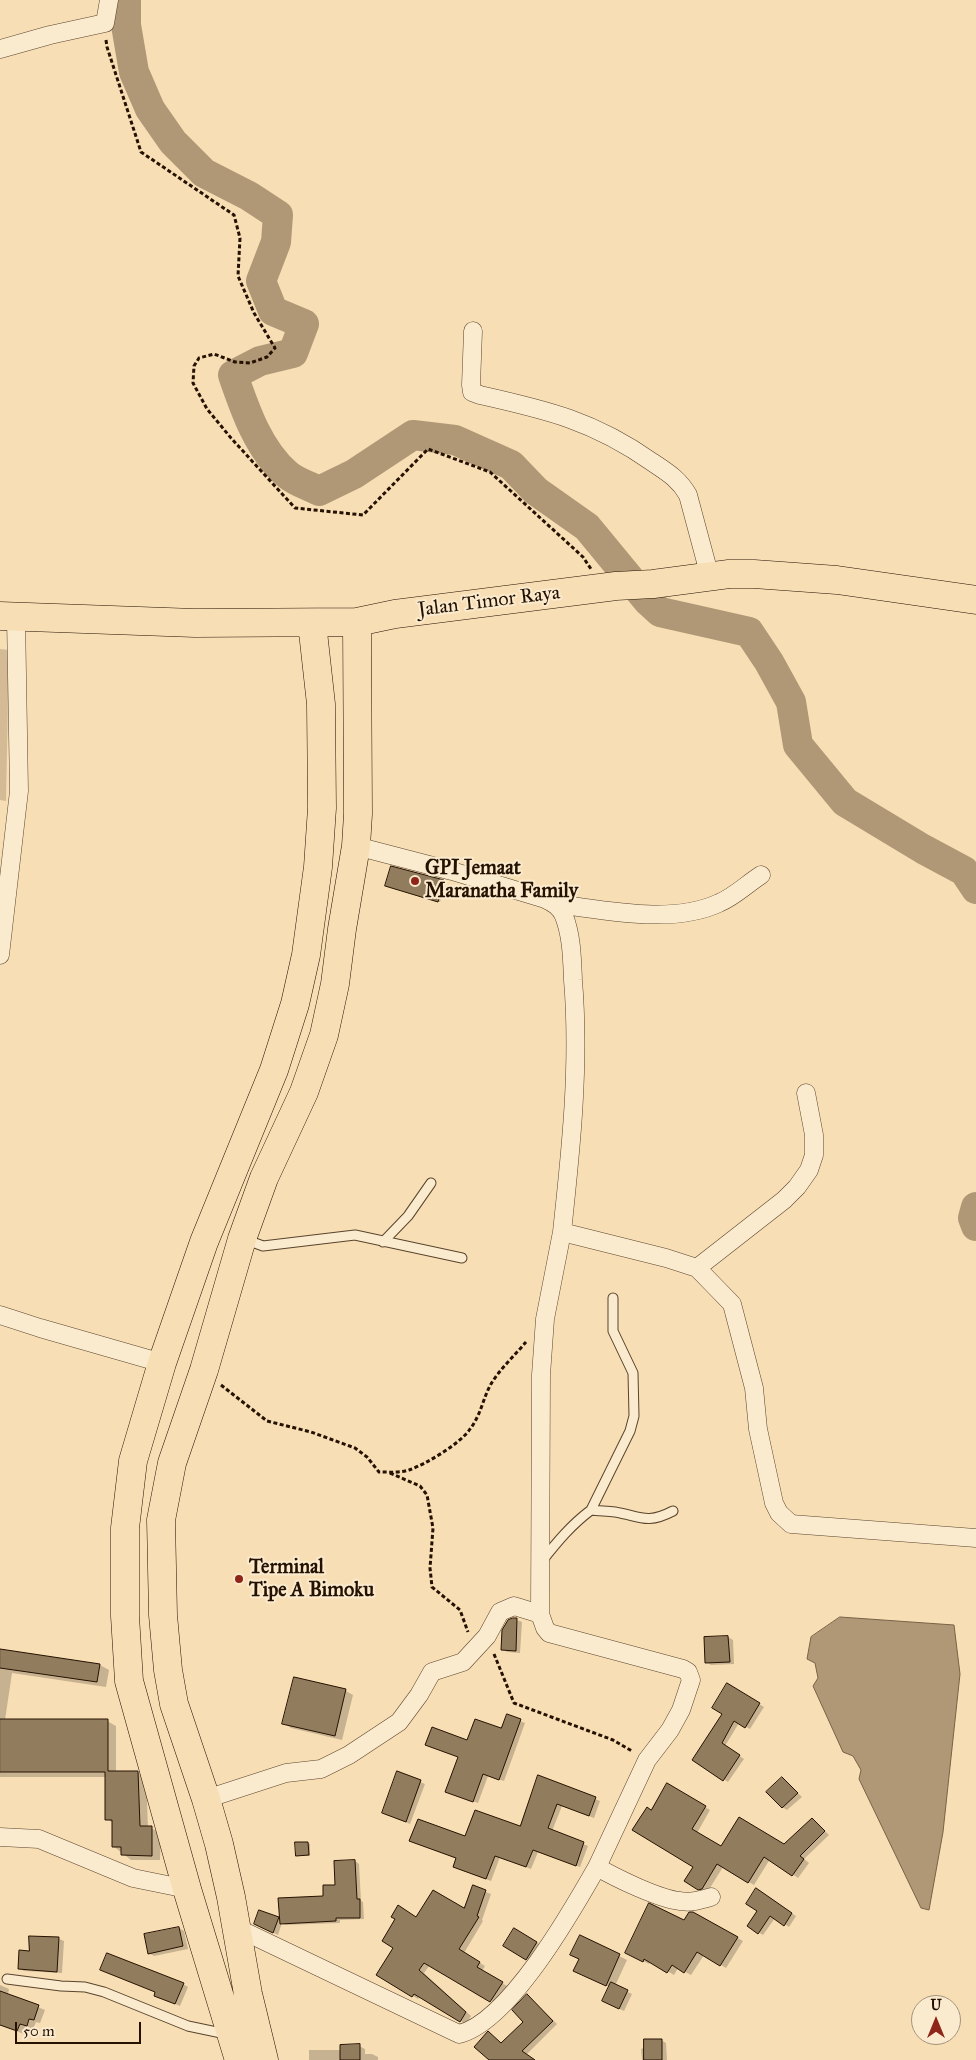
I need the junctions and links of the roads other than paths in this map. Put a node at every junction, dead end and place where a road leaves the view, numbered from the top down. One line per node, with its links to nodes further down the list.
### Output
1 (109, 0): 2 (street)
2 (0, 49)
3 (473, 331): 4 (street)
4 (710, 577): 5 (highway, Jalan Timor Raya); 7 (highway, Jalan Timor Raya)
5 (976, 600)
6 (8, 616): 8 (highway, Jalan Timor Raya); 12 (street)
7 (356, 622): 8 (highway, Jalan Timor Raya); 9 (highway)
8 (312, 623): 13 (highway)
9 (356, 846): 11 (street); 14 (highway)
10 (761, 875): 11 (street)
11 (556, 904): 17 (street)
12 (0, 955)
13 (274, 1070): 14 (highway); 24 (highway)
14 (307, 1083): 18 (highway)
15 (806, 1093): 21 (street)
16 (431, 1184): 19 (lane)
17 (562, 1232): 21 (street); 28 (street)
18 (242, 1239): 19 (lane); 30 (highway)
19 (383, 1242): 20 (lane)
20 (462, 1258)
21 (698, 1268): 27 (street)
22 (613, 1298): 25 (lane)
23 (0, 1315): 24 (street)
24 (162, 1363): 31 (highway)
25 (591, 1510): 26 (lane); 28 (lane)
26 (672, 1511)
27 (976, 1538)
28 (542, 1562): 29 (street)
29 (540, 1614): 32 (street); 34 (street)
30 (164, 1615): 31 (highway); 32 (highway)
31 (125, 1616): 35 (highway)
32 (206, 1799): 36 (highway)
33 (0, 1837): 35 (street)
34 (597, 1867): 37 (street); 38 (street)
35 (190, 1897): 36 (highway); 40 (highway)
36 (231, 1897): 38 (highway)
37 (711, 1897)
38 (237, 1928): 41 (highway)
39 (7, 1979): 40 (lane)
40 (235, 2048)
41 (264, 2060)

